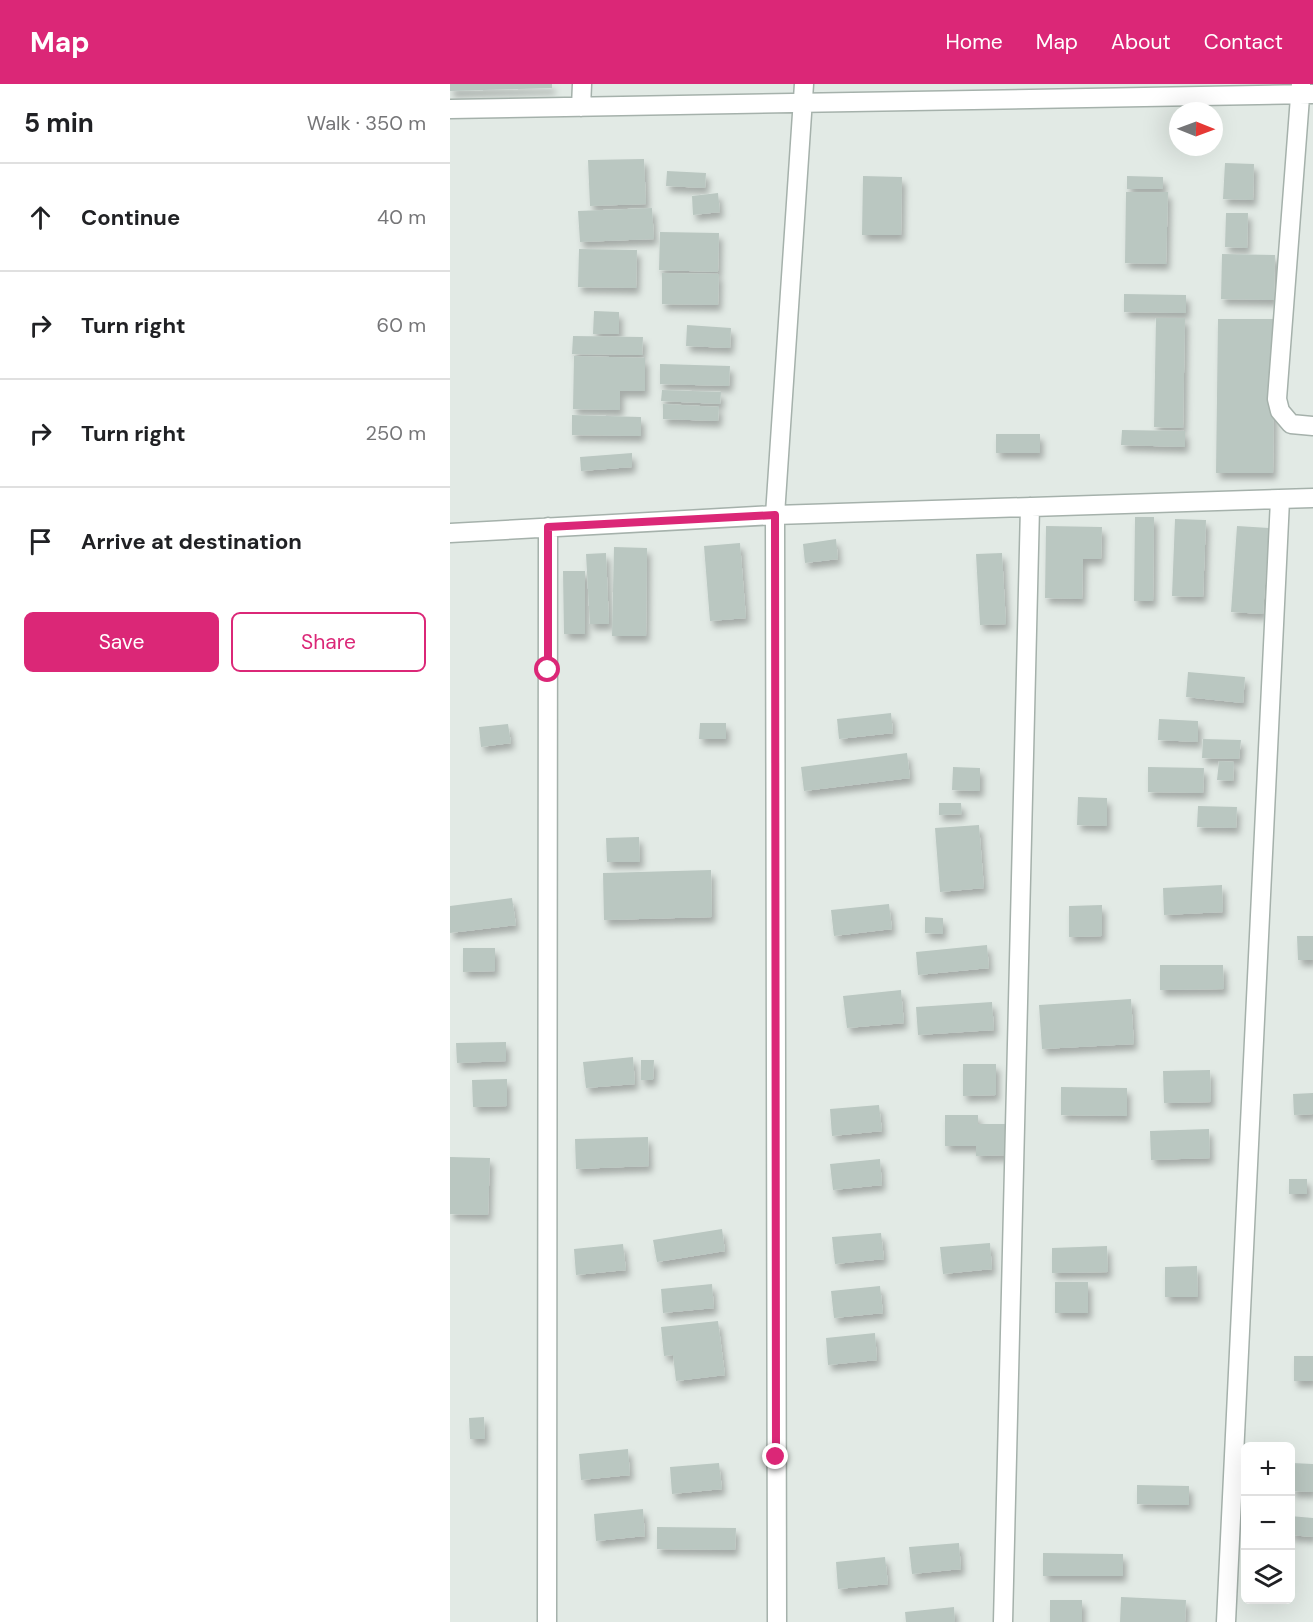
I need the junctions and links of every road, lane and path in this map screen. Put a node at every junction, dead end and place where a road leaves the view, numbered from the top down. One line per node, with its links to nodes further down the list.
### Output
1 (582, 84): 6 (street)
2 (804, 84): 5 (street)
3 (1068, 91): 4 (street); 5 (street)
4 (1305, 91): 8 (street)
5 (803, 103): 6 (street); 12 (street)
6 (581, 107): 7 (street)
7 (450, 109)
8 (1313, 426)
9 (1313, 498): 10 (street)
10 (1280, 500): 11 (street); 18 (street)
11 (1030, 507): 12 (street); 17 (street)
12 (775, 515): 13 (street); 16 (street)
13 (548, 527): 14 (street); 15 (street)
14 (450, 533)
15 (547, 1622)
16 (777, 1622)
17 (1003, 1622)
18 (1226, 1622)

